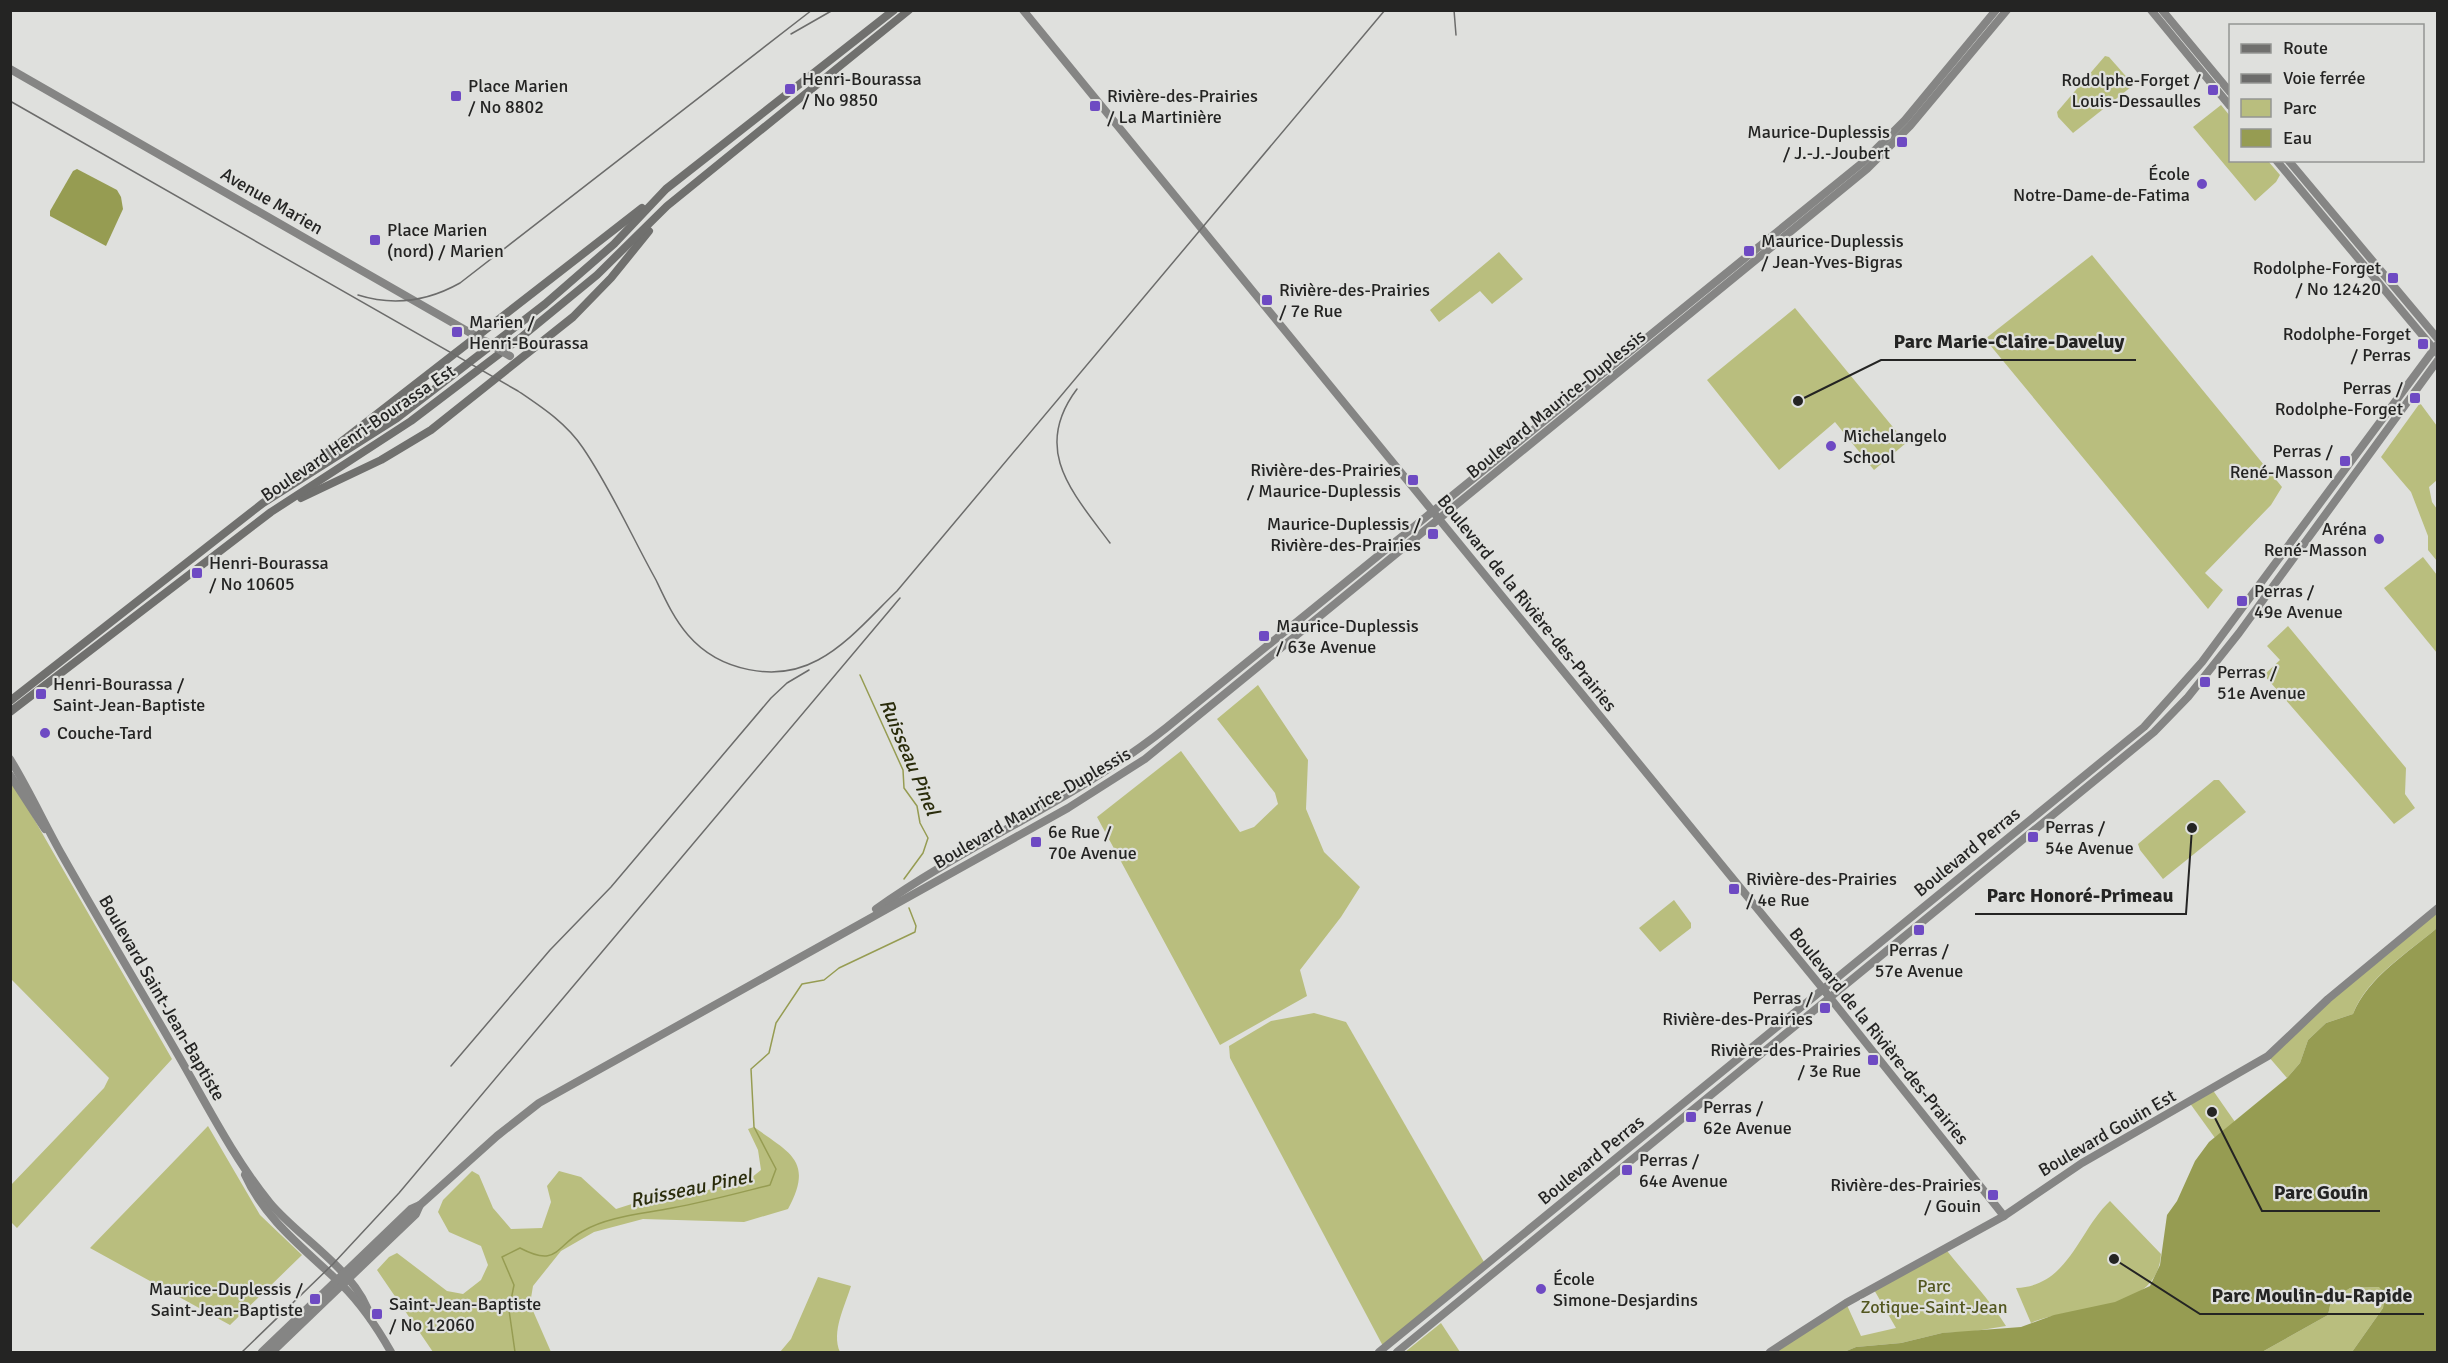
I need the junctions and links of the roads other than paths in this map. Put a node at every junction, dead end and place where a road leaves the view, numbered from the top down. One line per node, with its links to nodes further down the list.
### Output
1 (894, 10): 13 (main road, Boulevard Henri-Bourassa Est)
2 (909, 10): 14 (main road, Boulevard Henri-Bourassa Est)
3 (1023, 10): 24 (street, Boulevard de la Rivière-des-Prairies)
4 (1996, 10): 24 (street, Boulevard Maurice-Duplessis)
5 (2007, 10): 24 (street, Boulevard Maurice-Duplessis)
6 (2151, 10): 10 (street)
7 (2162, 10): 9 (street)
8 (10, 69): 15 (street, Avenue Marien)
9 (2229, 91)
10 (2229, 105)
11 (2278, 162): 17 (street)
12 (2290, 162): 16 (street)
13 (666, 189): 15 (main road); 22 (main road, Boulevard Henri-Bourassa Est)
14 (668, 206): 19 (main road); 23 (main road, Boulevard Henri-Bourassa Est)
15 (476, 336): 19 (street, Avenue Marien, bridge); 22 (main road)
16 (2438, 339)
17 (2436, 349): 20 (street, Boulevard Perras)
18 (2438, 360): 21 (street, Boulevard Perras)
19 (518, 361): 23 (main road)
20 (2384, 416): 21 (street); 34 (street, Boulevard Perras)
21 (2393, 421): 35 (street, Boulevard Perras)
22 (263, 503): 25 (main road, Boulevard Henri-Bourassa Est)
23 (271, 512): 26 (main road, Boulevard Henri-Bourassa Est)
24 (1436, 516): 28 (street, Boulevard Maurice-Duplessis); 29 (street, Boulevard Maurice-Duplessis); 34 (street, Boulevard de la Rivière-des-Prairies)
25 (10, 700)
26 (10, 712)
27 (10, 759): 31 (street, Boulevard Saint-Jean-Baptiste)
28 (1122, 762): 29 (street); 33 (street, Boulevard Maurice-Duplessis)
29 (1128, 771): 33 (street, Boulevard Maurice-Duplessis)
30 (10, 775): 31 (street, Boulevard Saint-Jean-Baptiste)
31 (61, 853): 37 (street, Boulevard Saint-Jean-Baptiste)
32 (2438, 908): 36 (street, Boulevard Gouin Est)
33 (845, 931): 37 (street, Boulevard Maurice-Duplessis)
34 (1823, 989): 35 (street, Boulevard de la Rivière-des-Prairies); 41 (street, Boulevard Perras)
35 (1830, 998): 36 (street, Boulevard de la Rivière-des-Prairies); 42 (street, Boulevard Perras)
36 (2004, 1216): 43 (street, Boulevard Gouin Est)
37 (341, 1279): 38 (street, Boulevard Maurice-Duplessis); 39 (street, Boulevard Maurice-Duplessis); 40 (street, Boulevard Saint-Jean-Baptiste)
38 (262, 1353)
39 (272, 1353)
40 (391, 1353)
41 (1379, 1353)
42 (1397, 1353)
43 (1770, 1353)

